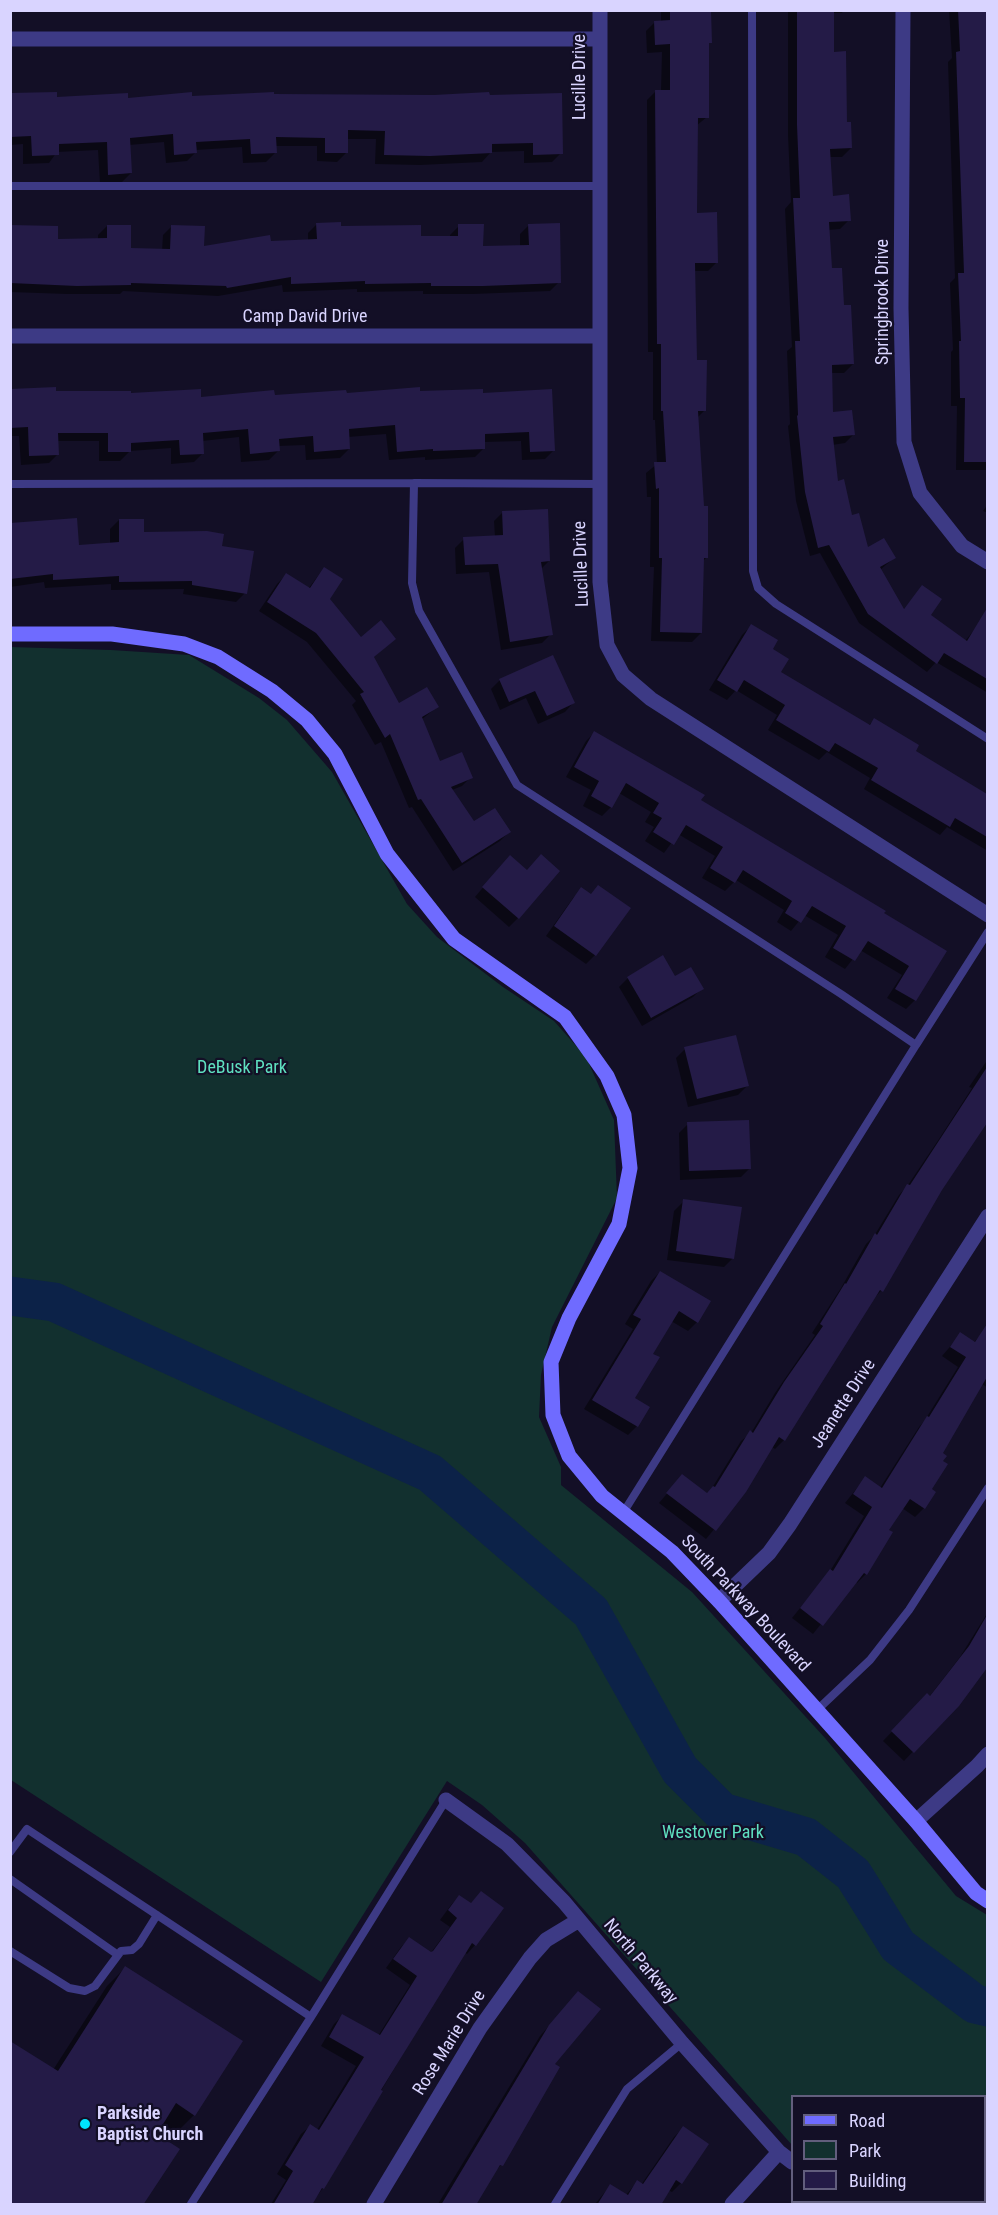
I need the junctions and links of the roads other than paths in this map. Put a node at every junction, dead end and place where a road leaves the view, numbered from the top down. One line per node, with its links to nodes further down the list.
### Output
1 (600, 10): 5 (street, Lucille Drive)
2 (752, 10): 15 (lane)
3 (903, 10): 13 (street, Springbrook Drive)
4 (10, 39): 5 (street)
5 (600, 39): 7 (street, Lucille Drive)
6 (10, 186): 7 (lane)
7 (599, 186): 9 (street, Lucille Drive)
8 (10, 336): 9 (street, Camp David Drive)
9 (600, 336): 12 (street, Lucille Drive)
10 (414, 483): 11 (lane); 12 (lane); 18 (lane)
11 (10, 484)
12 (600, 484): 16 (street, Lucille Drive)
13 (987, 562)
14 (10, 634): 21 (street, South Parkway Boulevard)
15 (987, 740)
16 (987, 915)
17 (987, 932): 18 (lane)
18 (916, 1045): 21 (lane)
19 (987, 1216): 22 (street, Jeanette Drive)
20 (987, 1488): 23 (lane)
21 (623, 1513): 22 (street, South Parkway Boulevard)
22 (719, 1601): 23 (street, South Parkway Boulevard)
23 (816, 1711): 26 (street, South Parkway Boulevard)
24 (987, 1754): 26 (street)
25 (446, 1800): 31 (street, North Parkway); 34 (lane)
26 (916, 1821): 29 (street, South Parkway Boulevard)
27 (10, 1852): 30 (lane)
28 (10, 1879): 33 (lane)
29 (987, 1900)
30 (157, 1915): 33 (lane); 34 (lane)
31 (579, 1920): 35 (street, North Parkway); 39 (street, Rose Marie Drive)
32 (10, 1951): 33 (lane)
33 (118, 1955)
34 (311, 2017): 38 (lane)
35 (682, 2043): 36 (street, North Parkway); 40 (lane)
36 (779, 2152): 37 (street, North Parkway); 41 (street)
37 (791, 2161)
38 (191, 2205)
39 (374, 2205)
40 (555, 2205)
41 (732, 2205)

